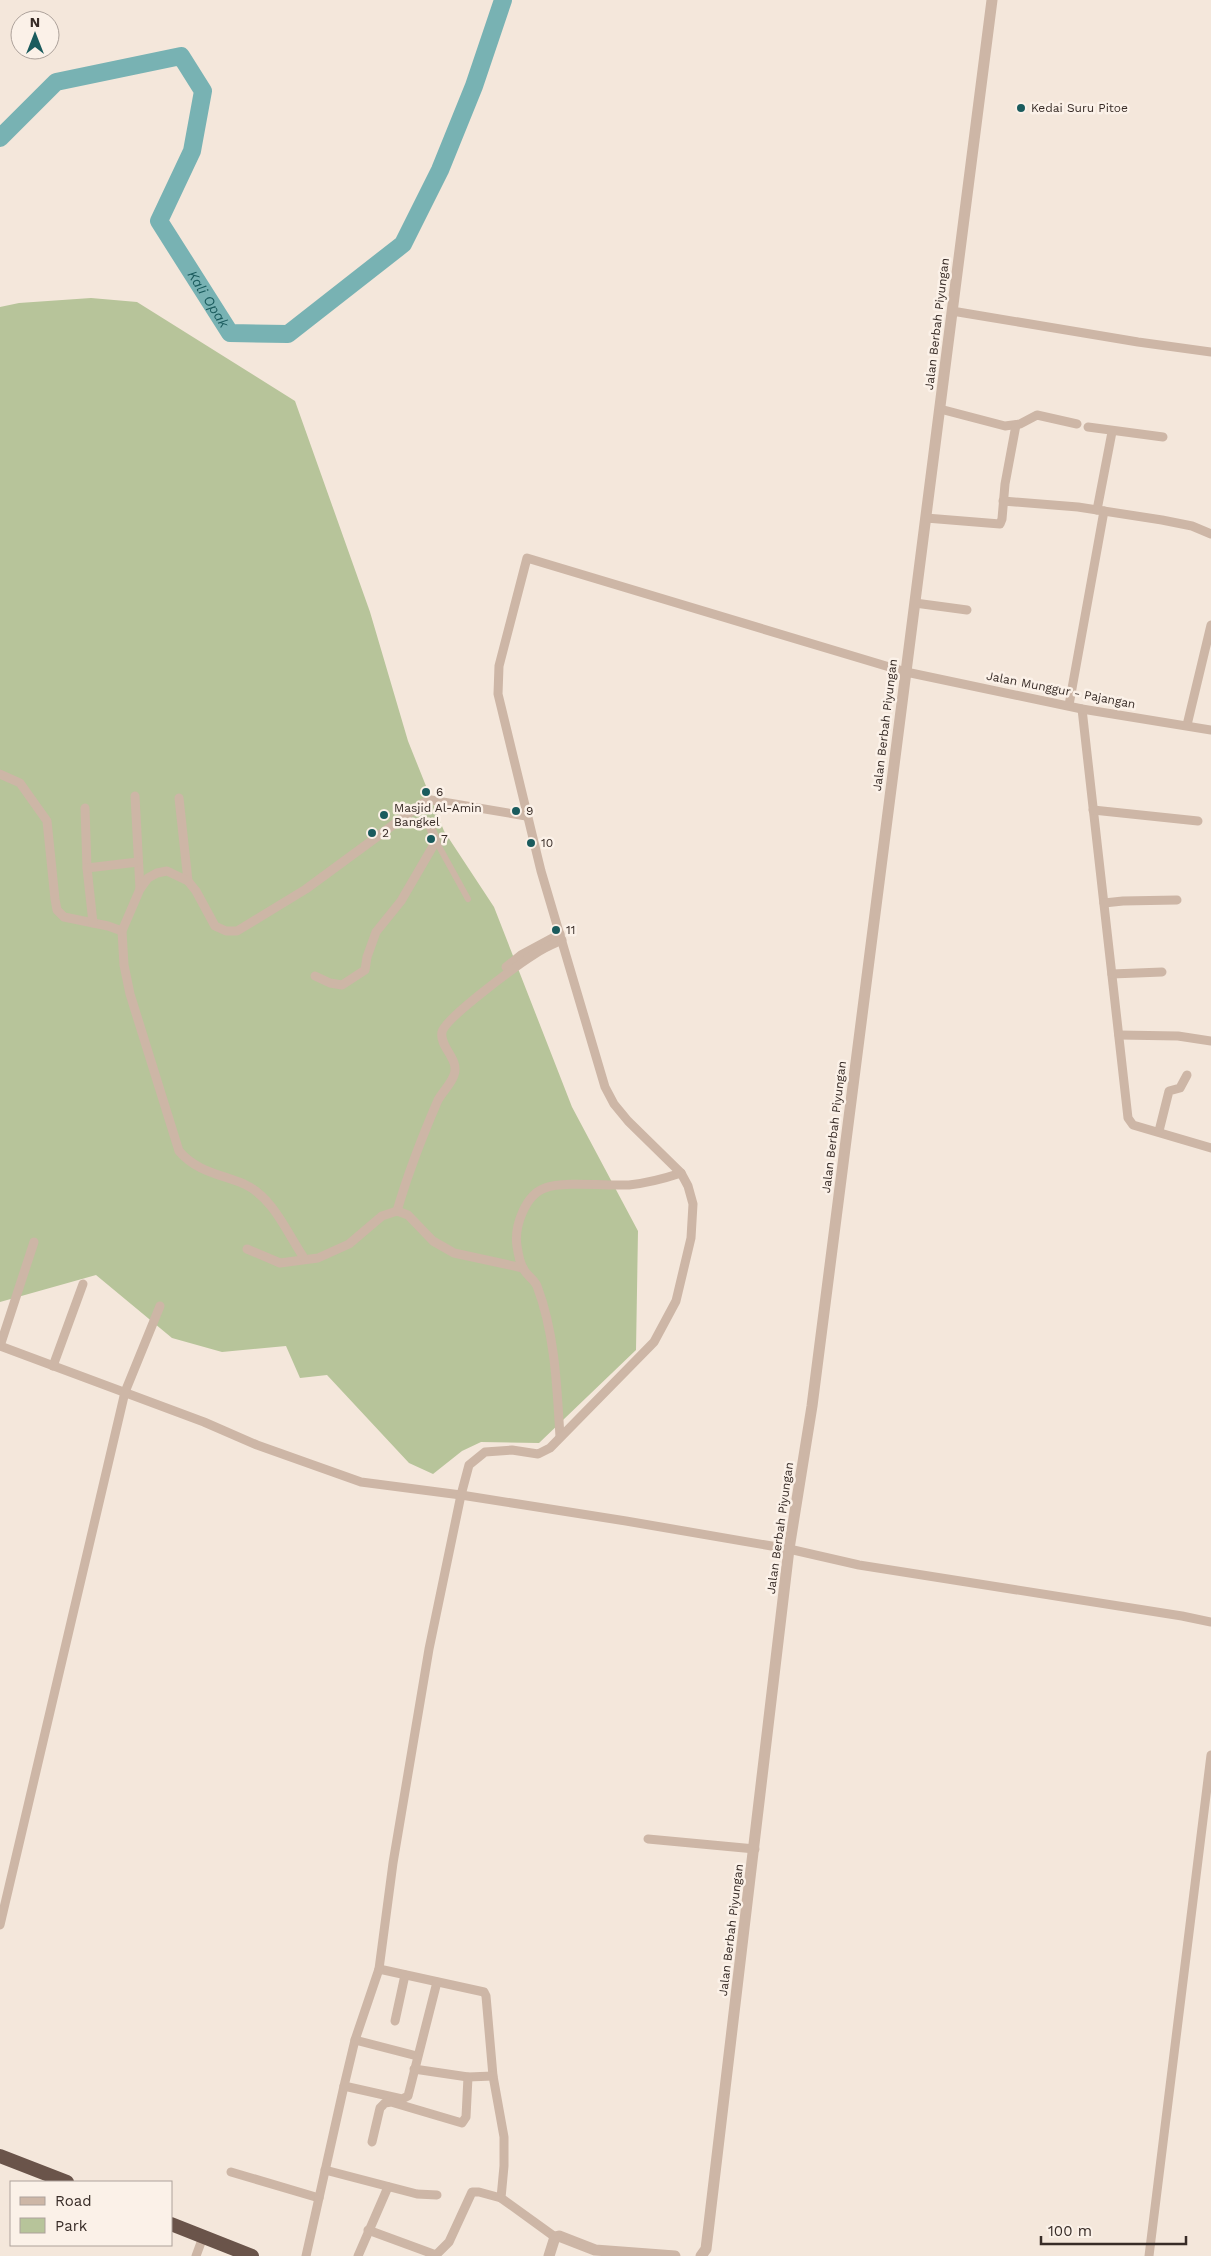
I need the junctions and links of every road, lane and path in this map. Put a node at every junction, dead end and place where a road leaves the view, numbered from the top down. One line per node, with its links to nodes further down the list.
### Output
1 (992, 0): 2 (street, Jalan Berbah Piyungan)
2 (952, 311): 3 (street); 4 (street, Jalan Berbah Piyungan)
3 (1211, 352)
4 (940, 409): 6 (street); 12 (street, Jalan Berbah Piyungan)
5 (1077, 424): 6 (street)
6 (1016, 425): 10 (street)
7 (1088, 427): 8 (street)
8 (1112, 432): 9 (street); 11 (street)
9 (1162, 437)
10 (1003, 501): 11 (street); 12 (street)
11 (1100, 511): 13 (street); 18 (street)
12 (926, 518): 14 (street, Jalan Berbah Piyungan)
13 (1211, 534)
14 (915, 603): 15 (street); 17 (street, Jalan Berbah Piyungan)
15 (967, 610)
16 (1211, 625): 20 (street)
17 (906, 672): 18 (street, Jalan Munggur - Pajangan); 27 (street, Jalan Munggur - Pajangan); 63 (street, Jalan Berbah Piyungan)
18 (1069, 705): 19 (street, Jalan Munggur - Pajangan)
19 (1082, 709): 20 (street, Jalan Munggur - Pajangan); 26 (street)
20 (1187, 726): 21 (street, Jalan Munggur - Pajangan)
21 (1211, 730)
22 (0, 774): 38 (street)
23 (135, 796): 31 (street)
24 (179, 798): 33 (street)
25 (85, 808): 32 (street)
26 (1093, 810): 28 (street); 37 (street)
27 (526, 816): 33 (street); 40 (street)
28 (1198, 821)
29 (430, 826): 30 (street)
30 (436, 840): 35 (street); 44 (street)
31 (138, 862): 32 (street); 34 (street)
32 (87, 868): 38 (street)
33 (188, 881): 34 (street)
34 (140, 889): 39 (street)
35 (468, 899)
36 (1177, 900): 37 (street)
37 (1104, 903): 43 (street)
38 (93, 924): 39 (street)
39 (122, 931): 54 (street)
40 (561, 937): 41 (street); 50 (street); 51 (street)
41 (506, 967)
42 (1162, 972): 43 (street)
43 (1112, 974): 45 (street)
44 (314, 976)
45 (1119, 1035): 46 (street); 48 (street)
46 (1211, 1042)
47 (1187, 1074): 48 (street)
48 (1158, 1131): 49 (street)
49 (1211, 1148)
50 (681, 1173): 55 (street); 61 (street)
51 (397, 1211): 54 (street); 55 (street)
52 (34, 1242): 58 (street)
53 (247, 1249): 54 (street)
54 (304, 1258)
55 (523, 1268): 61 (street)
56 (83, 1284): 59 (street)
57 (160, 1306): 60 (street)
58 (0, 1346): 59 (street)
59 (54, 1366): 60 (street)
60 (125, 1392): 62 (street); 70 (street)
61 (560, 1437): 62 (street)
62 (461, 1495): 63 (street); 71 (street)
63 (789, 1549): 64 (street); 69 (street, Jalan Berbah Piyungan)
64 (1211, 1622)
65 (1211, 1755): 66 (street)
66 (1210, 1784): 67 (street)
67 (1206, 1838): 102 (street)
68 (648, 1839): 69 (street)
69 (755, 1849): 101 (street, Jalan Berbah Piyungan)
70 (0, 1925)
71 (378, 1969): 72 (street); 75 (street)
72 (405, 1974): 73 (street); 74 (street)
73 (437, 1982): 76 (street); 78 (street)
74 (395, 2020)
75 (355, 2040): 76 (street); 80 (street)
76 (417, 2056): 77 (street)
77 (414, 2069): 79 (street); 80 (street)
78 (493, 2076): 79 (street); 89 (street)
79 (468, 2077): 81 (street)
80 (344, 2086): 83 (street)
81 (372, 2142)
82 (0, 2156): 85 (highway)
83 (325, 2170): 86 (street); 88 (street)
84 (231, 2172): 88 (street)
85 (63, 2181)
86 (388, 2186): 87 (street); 91 (street)
87 (436, 2195)
88 (319, 2198): 97 (street)
89 (501, 2198): 93 (street); 94 (street)
90 (172, 2224): 92 (highway)
91 (368, 2230): 94 (street); 98 (street)
92 (204, 2236): 95 (street); 96 (highway)
93 (555, 2236): 99 (street); 100 (street)
94 (435, 2255)
95 (196, 2256)
96 (252, 2256)
97 (306, 2256)
98 (358, 2256)
99 (549, 2256)
100 (670, 2256)
101 (701, 2256)
102 (1149, 2256)

